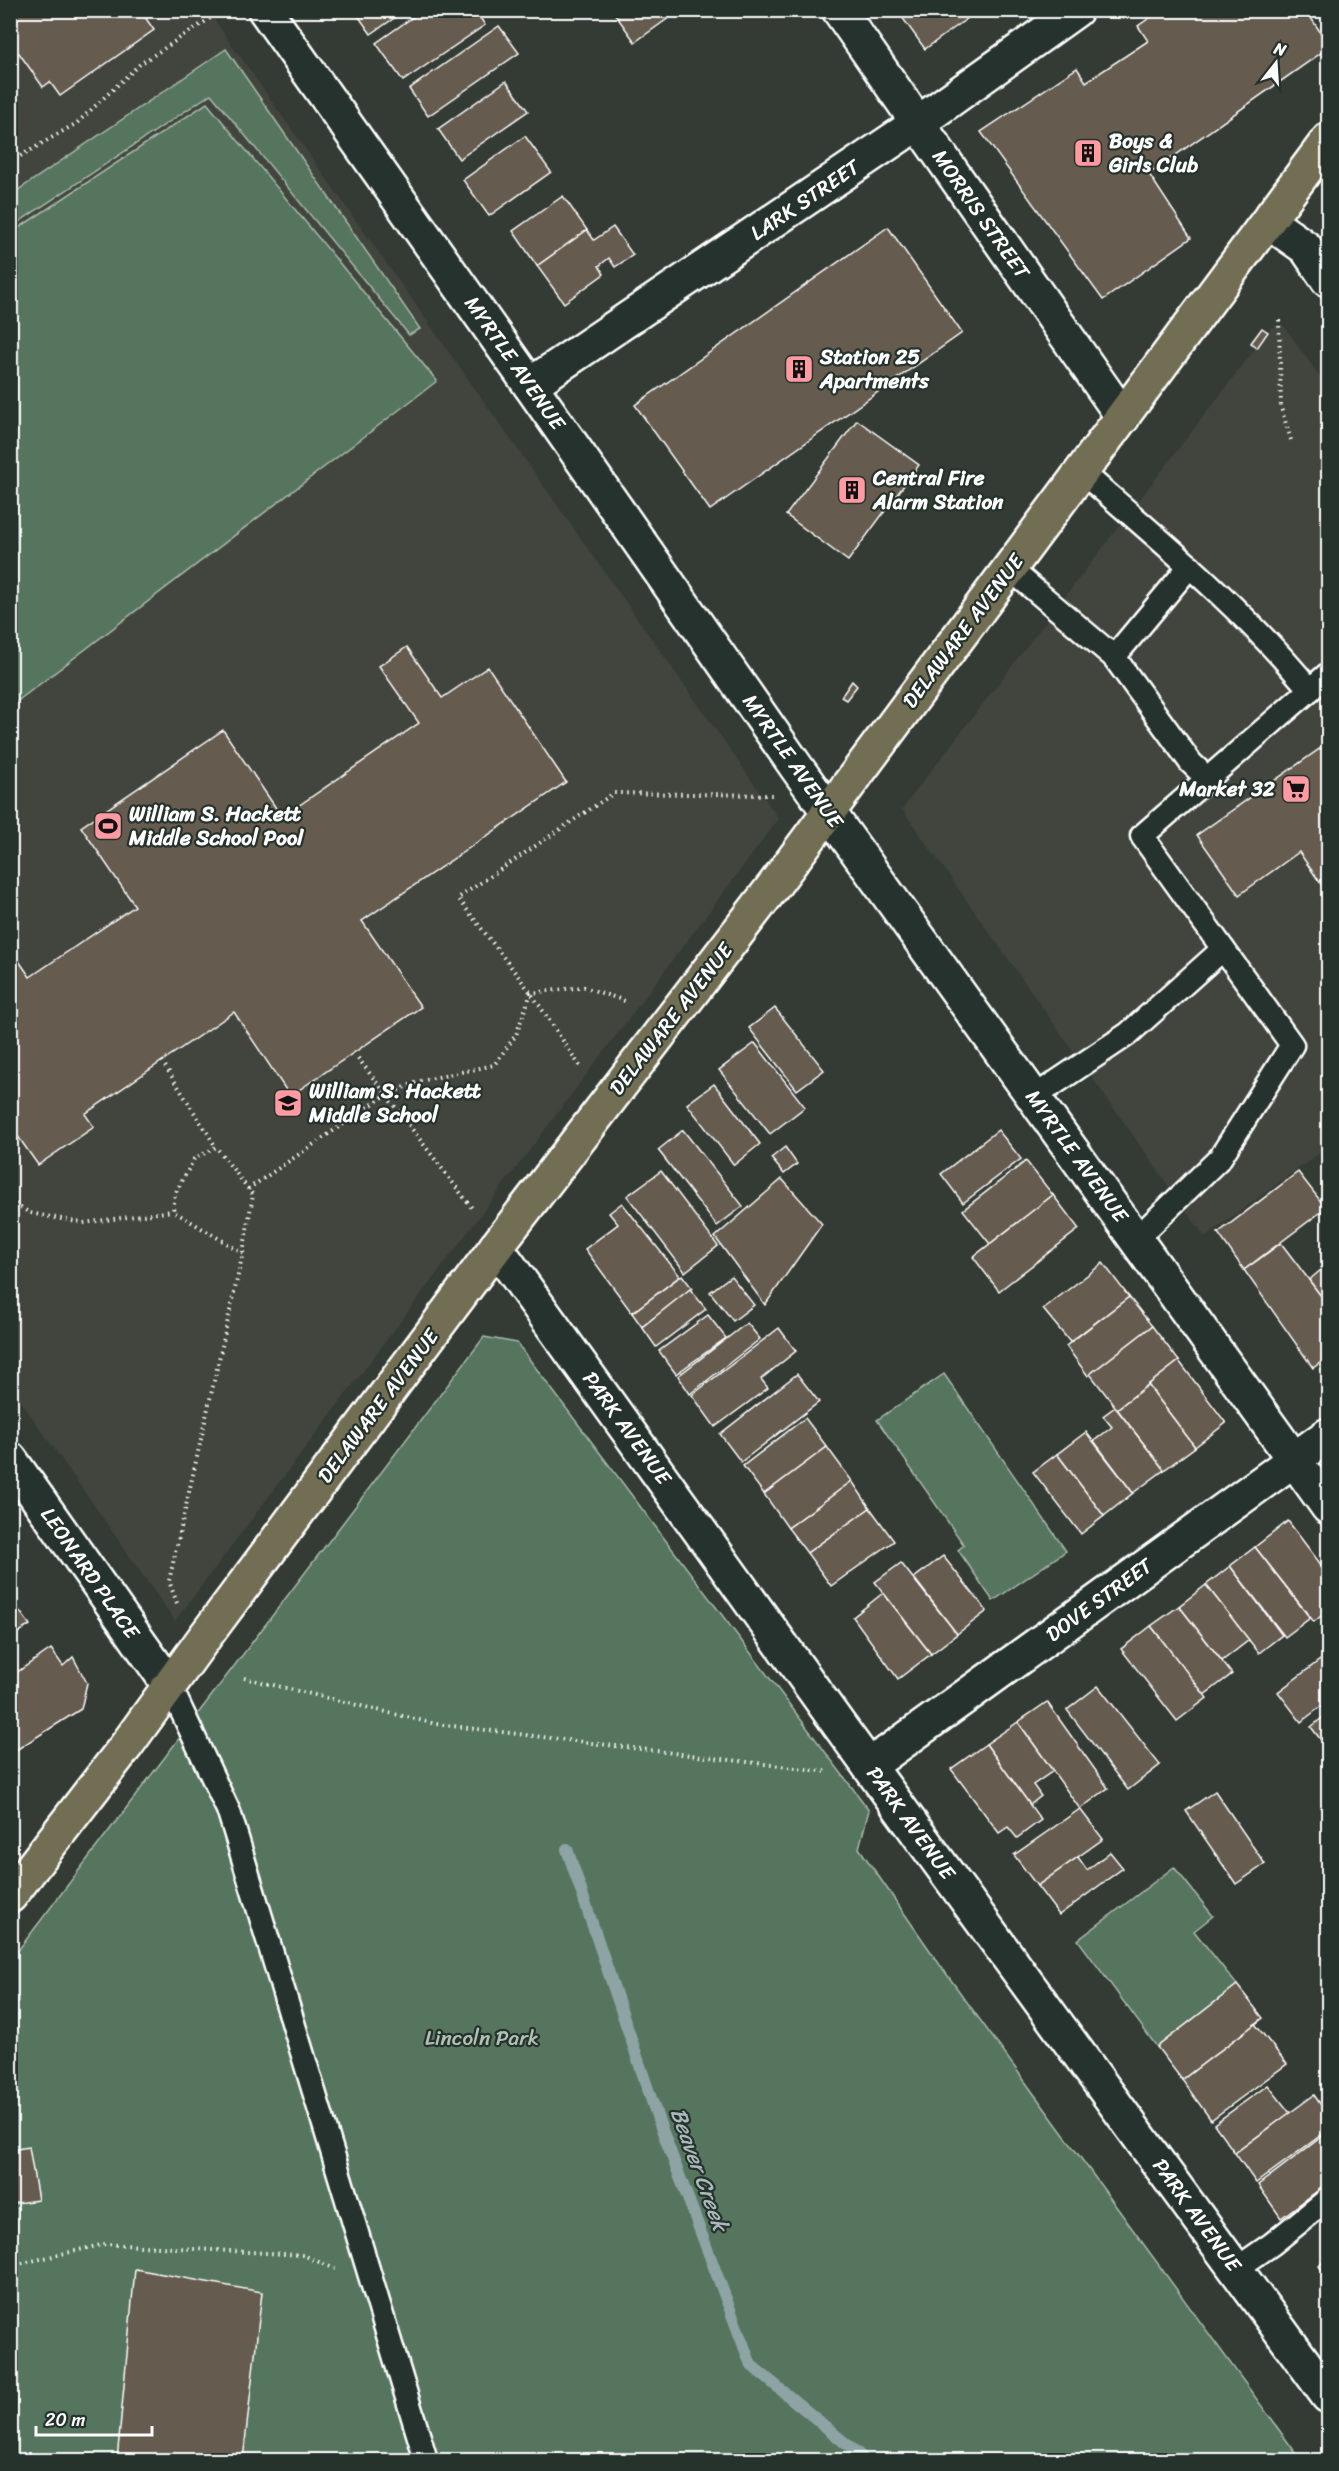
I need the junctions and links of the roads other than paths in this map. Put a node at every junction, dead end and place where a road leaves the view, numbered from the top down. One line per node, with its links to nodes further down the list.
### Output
1 (265, 10): 8 (street, MYRTLE AVENUE)
2 (839, 10): 4 (street, MORRIS STREET)
3 (1077, 10): 4 (street, LARK STREET)
4 (918, 123): 8 (street, LARK STREET); 9 (street, MORRIS STREET)
5 (1329, 140): 6 (main road, DELAWARE AVENUE)
6 (1269, 222): 7 (street); 9 (main road, DELAWARE AVENUE)
7 (1329, 280)
8 (530, 385): 17 (street, MYRTLE AVENUE)
9 (1123, 417): 10 (main road, DELAWARE AVENUE)
10 (1082, 472): 11 (lane); 12 (main road, DELAWARE AVENUE)
11 (1190, 566): 13 (lane); 15 (lane)
12 (1010, 569): 13 (lane); 17 (main road, DELAWARE AVENUE)
13 (1114, 657): 16 (lane)
14 (1329, 674): 15 (lane)
15 (1310, 690): 16 (lane)
16 (1208, 779): 18 (lane)
17 (828, 811): 19 (street, MYRTLE AVENUE); 21 (main road, DELAWARE AVENUE)
18 (1224, 949): 19 (lane); 20 (lane)
19 (1034, 1096): 20 (street, MYRTLE AVENUE)
20 (1136, 1239): 24 (street, MYRTLE AVENUE)
21 (496, 1247): 26 (main road, DELAWARE AVENUE); 27 (street, PARK AVENUE)
22 (1329, 1435): 24 (street, DOVE STREET)
23 (10, 1459): 26 (street, LEONARD PLACE)
24 (1294, 1459): 25 (street, MYRTLE AVENUE); 27 (street, DOVE STREET)
25 (1329, 1507)
26 (170, 1686): 28 (main road, DELAWARE AVENUE); 32 (lane)
27 (869, 1766): 30 (street, PARK AVENUE)
28 (10, 1896)
29 (1329, 2199): 30 (lane)
30 (1236, 2269): 31 (street, PARK AVENUE)
31 (1329, 2396)
32 (426, 2460)

